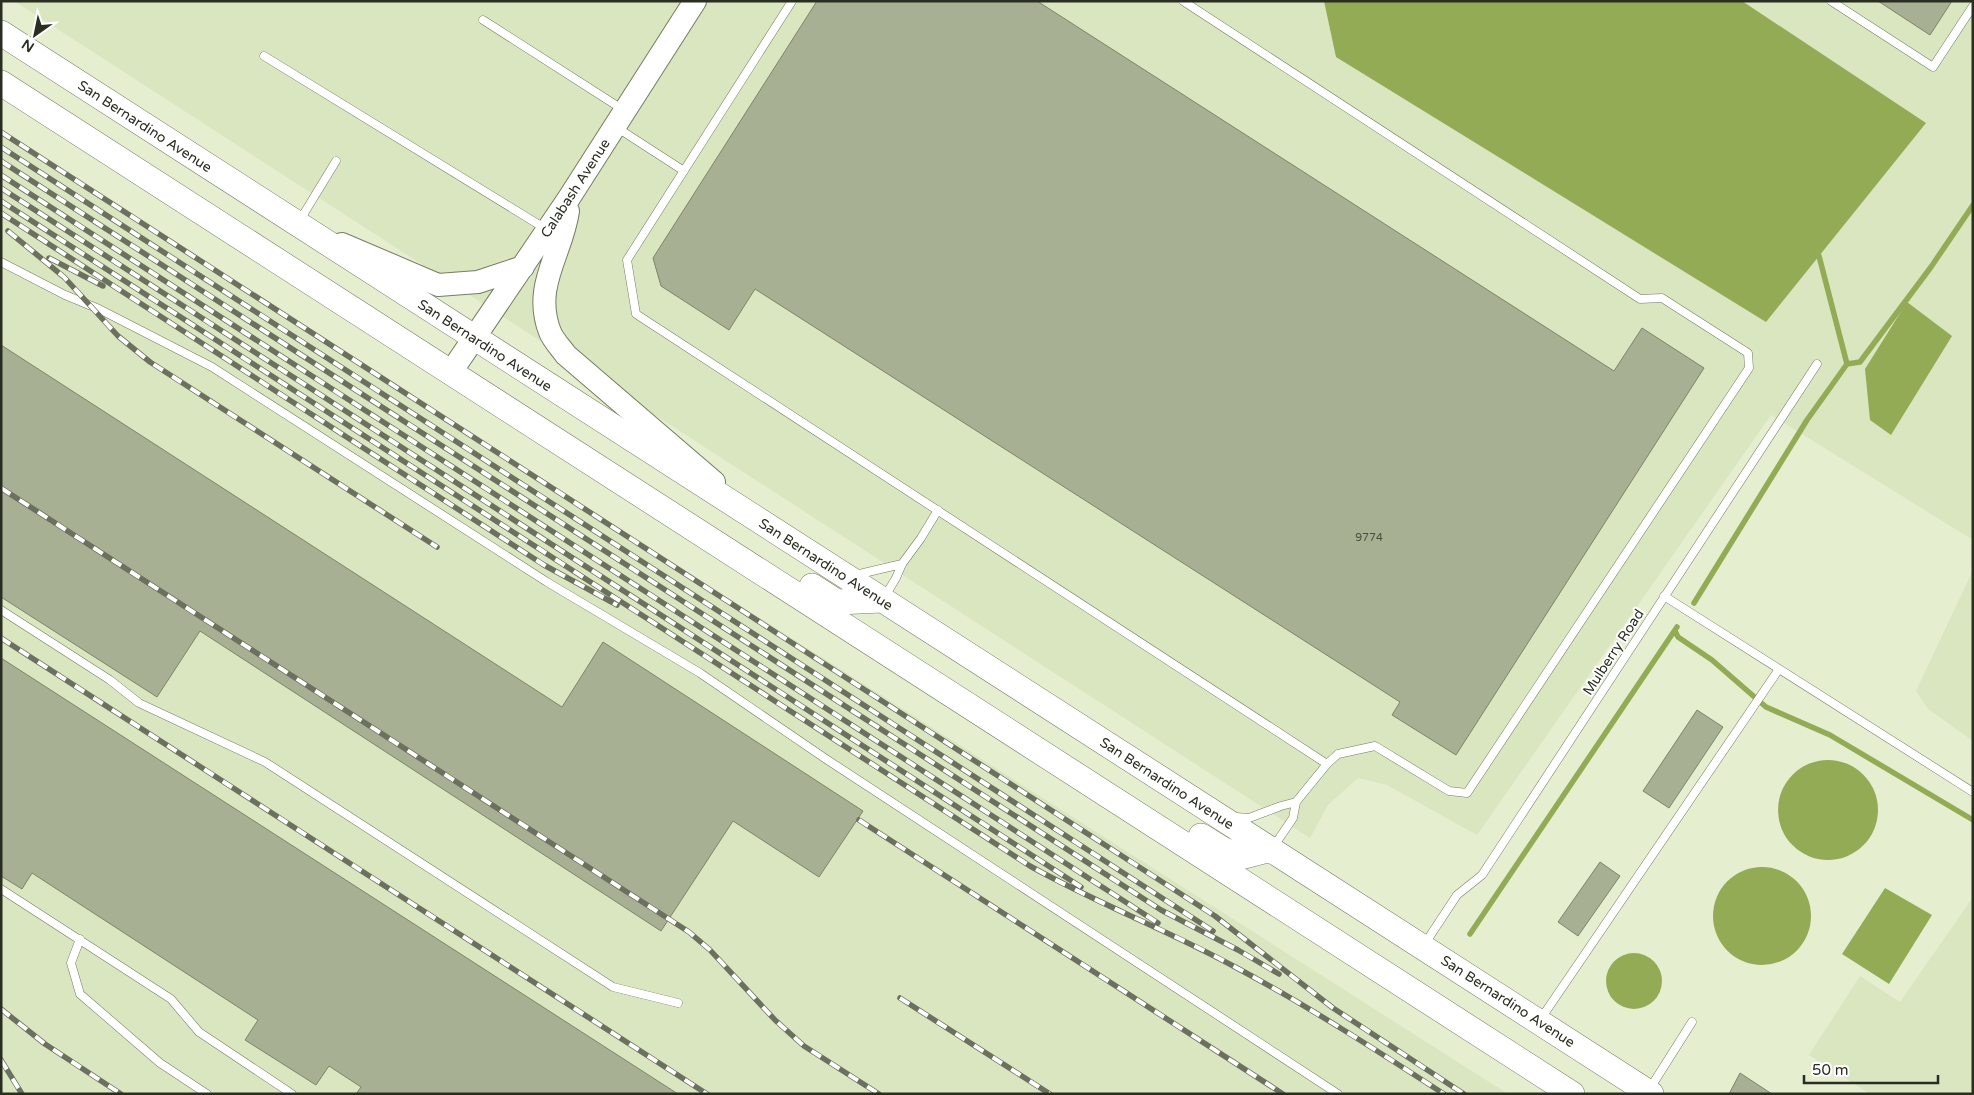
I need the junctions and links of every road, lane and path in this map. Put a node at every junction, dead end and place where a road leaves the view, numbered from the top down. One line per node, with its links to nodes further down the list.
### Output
1 (695, 1): 10 (street, Calabash Avenue)
2 (792, 1): 12 (lane)
3 (1183, 1): 31 (lane)
4 (1831, 1): 5 (lane)
5 (1973, 6)
6 (483, 20): 10 (lane)
7 (1, 33): 14 (main road, San Bernardino Avenue)
8 (264, 56): 15 (lane)
9 (1, 83): 20 (main road)
10 (620, 118): 12 (lane); 13 (street, Calabash Avenue)
11 (336, 161): 14 (lane)
12 (684, 171): 22 (lane)
13 (569, 198): 15 (street, Calabash Avenue); 23 (street)
14 (297, 224): 17 (street); 18 (main road, San Bernardino Avenue)
15 (548, 230): 17 (street, Calabash Avenue)
16 (1, 262): 45 (lane)
17 (523, 267): 18 (street, Calabash Avenue)
18 (474, 338): 20 (street, Calabash Avenue); 23 (main road, San Bernardino Avenue)
19 (1817, 364): 26 (lane, Mulberry Road)
20 (451, 372): 21 (main road)
21 (617, 478): 27 (main road); 30 (main road)
22 (938, 510): 24 (lane); 31 (lane)
23 (762, 523): 25 (main road, San Bernardino Avenue)
24 (902, 564): 25 (lane); 27 (lane)
25 (847, 578): 27 (main road, San Bernardino Avenue)
26 (1664, 596): 29 (lane); 38 (lane, Mulberry Road)
27 (882, 600): 34 (main road, San Bernardino Avenue)
28 (1, 610): 39 (lane)
29 (1779, 669): 32 (lane); 40 (lane)
30 (1013, 733): 35 (main road); 46 (main road)
31 (1327, 764): 33 (lane)
32 (1973, 792)
33 (1296, 802): 34 (lane); 35 (lane)
34 (1218, 815): 35 (main road, San Bernardino Avenue)
35 (1271, 850): 38 (main road, San Bernardino Avenue)
36 (1, 889): 37 (lane)
37 (80, 939): 43 (lane); 44 (lane)
38 (1422, 947): 40 (main road, San Bernardino Avenue)
39 (678, 1003)
40 (1539, 1021): 42 (main road, San Bernardino Avenue)
41 (1692, 1022): 42 (lane)
42 (1650, 1093)
43 (207, 1094)
44 (292, 1094)
45 (1338, 1094)
46 (1572, 1094)

